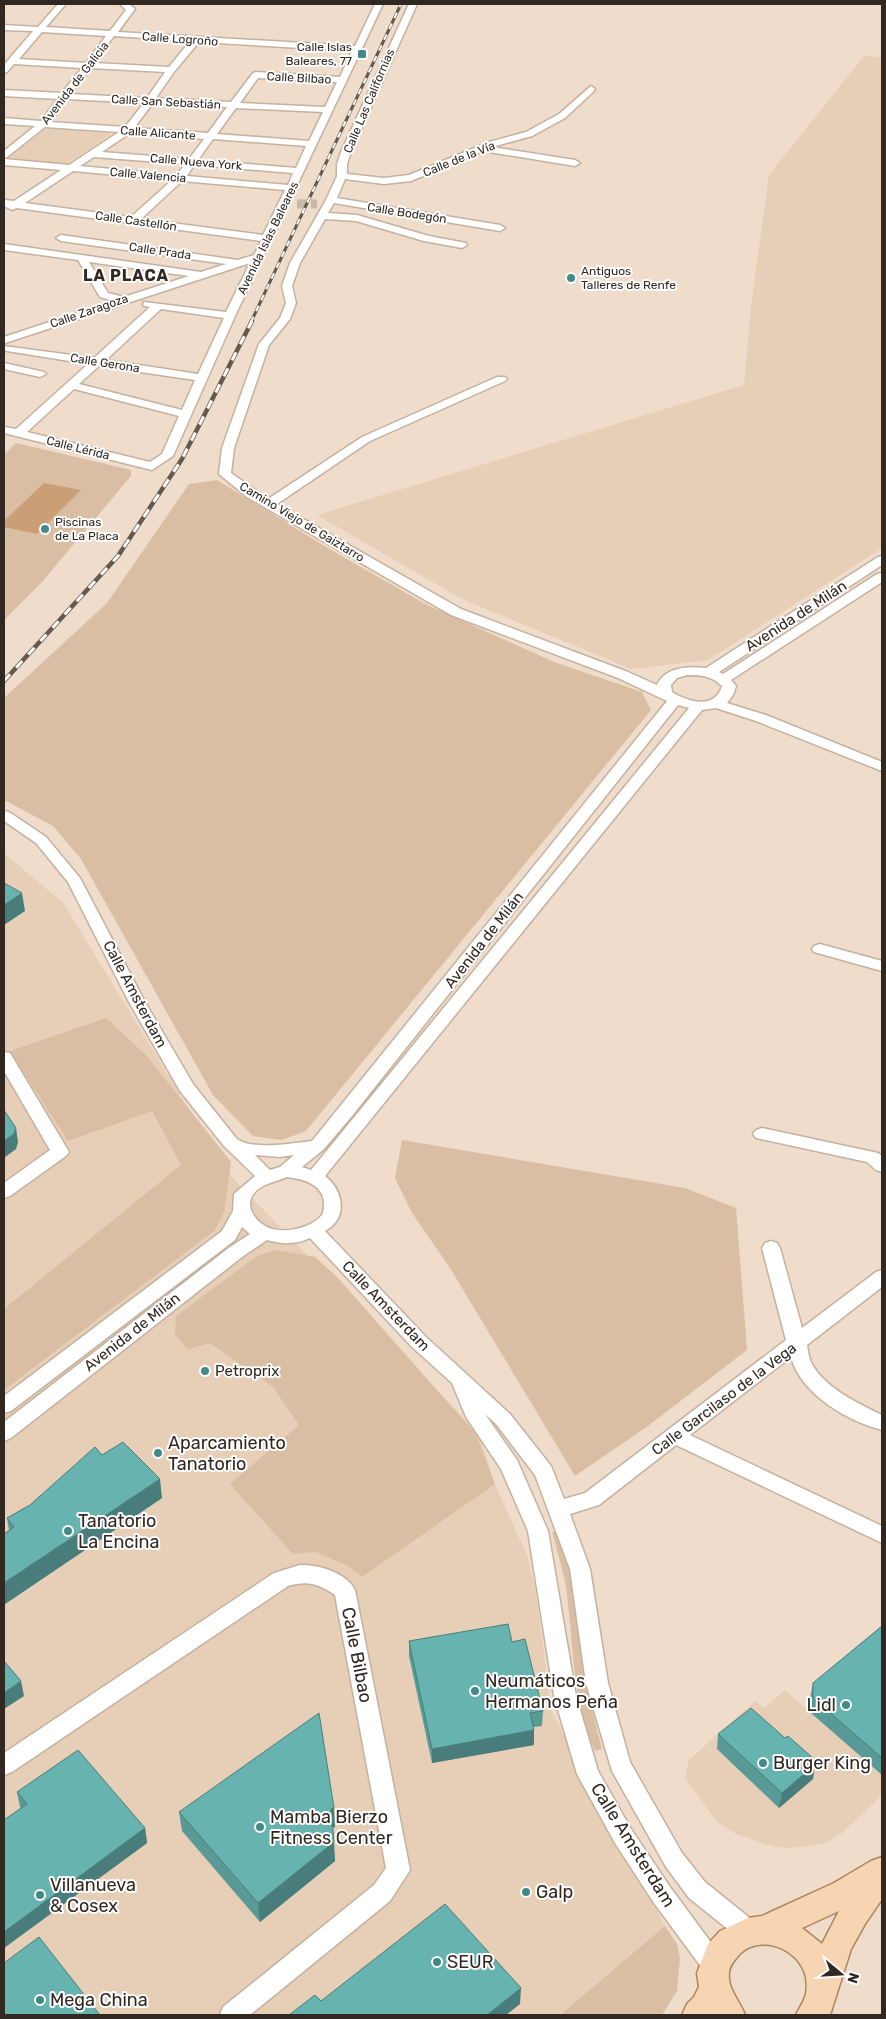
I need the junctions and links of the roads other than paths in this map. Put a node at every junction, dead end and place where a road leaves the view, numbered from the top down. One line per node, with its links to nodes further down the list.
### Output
1 (62, 4): 6 (street)
2 (124, 4): 7 (street, Avenida de Galicia)
3 (379, 4): 9 (street, Avenida Islas Baleares)
4 (413, 4): 34 (street, Calle Las Californias)
5 (4, 27): 6 (street, Calle Logroño)
6 (41, 30): 7 (street, Calle Logroño); 10 (street)
7 (113, 34): 8 (street, Calle Logroño); 11 (street, Avenida de Galicia)
8 (196, 40): 9 (street, Calle Logroño); 13 (street)
9 (357, 49): 14 (street, Avenida Islas Baleares)
10 (12, 61): 11 (street); 12 (street)
11 (88, 65): 13 (street); 17 (street, Avenida de Galicia)
12 (4, 70)
13 (171, 70): 18 (street)
14 (343, 80): 19 (street, Calle Bilbao); 20 (street, Avenida Islas Baleares)
15 (591, 89): 26 (street, Calle de la Vía)
16 (4, 94): 17 (street, Calle San Sebastián)
17 (64, 96): 18 (street, Calle San Sebastián); 22 (street, Avenida de Galicia)
18 (150, 101): 19 (street, Calle San Sebastián); 23 (street)
19 (234, 105): 20 (street, Calle San Sebastián); 24 (street)
20 (329, 110): 25 (street, Avenida Islas Baleares)
21 (4, 122): 22 (street, Calle Alicante)
22 (44, 124): 23 (street, Calle Alicante); 28 (street, Avenida de Galicia)
23 (127, 131): 24 (street, Calle Alicante); 27 (street)
24 (212, 137): 25 (street, Calle Alicante); 30 (street)
25 (313, 144): 33 (street, Avenida Islas Baleares)
26 (481, 148): 31 (street); 34 (street, Calle de la Vía)
27 (92, 154): 30 (street, Calle Nueva York); 32 (street)
28 (4, 155)
29 (4, 162): 32 (street, Calle Valencia)
30 (193, 162): 33 (street, Calle Nueva York); 35 (street)
31 (575, 163)
32 (71, 168): 35 (street, Calle Valencia); 40 (street)
33 (300, 171): 36 (street, Avenida Islas Baleares)
34 (342, 176): 41 (street, Calle Las Californias)
35 (180, 178): 36 (street, Calle Valencia); 43 (street)
36 (292, 188): 38 (street, Avenida Islas Baleares)
37 (4, 203): 40 (street, Calle Castellón)
38 (284, 204): 39 (street); 46 (street, Avenida Islas Baleares)
39 (297, 204)
40 (16, 205): 42 (street); 43 (street, Calle Castellón)
41 (325, 206): 44 (street, Calle Bodegón); 48 (street); 69 (street, Camino Viejo de Gaiztarro)
42 (4, 212)
43 (133, 220): 46 (street, Calle Castellón)
44 (500, 228)
45 (61, 238): 47 (street, Calle Prada)
46 (268, 239): 51 (street, Avenida Islas Baleares)
47 (80, 240): 50 (street); 53 (street, Calle Prada)
48 (462, 245)
49 (4, 246): 50 (street)
50 (64, 255): 52 (street)
51 (260, 256): 53 (street, Calle Zaragoza); 57 (street, Avenida Islas Baleares)
52 (82, 257): 54 (street); 55 (street)
53 (240, 263): 54 (street, Calle Zaragoza)
54 (201, 275): 55 (street, Calle Zaragoza)
55 (121, 300): 56 (street); 58 (street, Calle Zaragoza)
56 (158, 306): 57 (street); 59 (street)
57 (230, 316): 62 (street, Avenida Islas Baleares)
58 (5, 344): 59 (street, Calle Gerona)
59 (97, 362): 62 (street, Calle Gerona); 64 (street)
60 (4, 366): 61 (street)
61 (40, 374)
62 (202, 378): 65 (street, Avenida Islas Baleares)
63 (501, 379): 69 (street)
64 (71, 385): 65 (street); 67 (street)
65 (185, 414): 68 (street, Avenida Islas Baleares)
66 (4, 430): 67 (street, Calle Lérida)
67 (19, 433): 68 (street, Calle Lérida)
68 (152, 466)
69 (268, 504): 73 (street, Camino Viejo de Gaiztarro)
70 (882, 560): 72 (street, Avenida de Milán)
71 (882, 577): 75 (street, Avenida de Milán)
72 (709, 672): 74 (street, Camino Viejo de Gaiztarro); 75 (street)
73 (622, 675): 74 (street, Camino Viejo de Gaiztarro); 77 (street, Camino Viejo de Gaiztarro)
74 (672, 675): 77 (street)
75 (724, 679): 76 (street)
76 (729, 694): 78 (street); 80 (street)
77 (670, 698): 79 (street, Camino Viejo de Gaiztarro); 87 (street, Avenida de Milán)
78 (716, 704): 79 (street, Camino Viejo de Gaiztarro); 80 (street)
79 (697, 706): 92 (street, Avenida de Milán)
80 (760, 718): 81 (street)
81 (882, 767)
82 (4, 815): 88 (street, Calle Amsterdam)
83 (820, 949): 84 (street)
84 (882, 966)
85 (4, 1057): 93 (street)
86 (762, 1134): 89 (street)
87 (318, 1145): 88 (street); 90 (street, Avenida de Milán)
88 (237, 1148): 91 (street, Calle Amsterdam)
89 (882, 1166)
90 (286, 1171): 91 (street); 92 (street)
91 (266, 1176): 94 (street)
92 (315, 1177): 95 (street)
93 (4, 1192)
94 (241, 1212): 96 (street); 101 (street, Avenida de Milán)
95 (314, 1231): 96 (street); 100 (street, Calle Amsterdam)
96 (263, 1234): 103 (street, Avenida de Milán)
97 (771, 1248): 99 (street)
98 (882, 1277): 99 (street, Calle Garcilaso de la Vega)
99 (796, 1344): 102 (street); 104 (street, Calle Garcilaso de la Vega)
100 (459, 1380): 105 (street, Calle Amsterdam); 111 (street, Calle Amsterdam)
101 (4, 1406)
102 (882, 1423)
103 (4, 1432)
104 (674, 1436): 105 (street, Calle Garcilaso de la Vega); 106 (street)
105 (558, 1509): 110 (street, Calle Amsterdam)
106 (882, 1535)
107 (4, 1765): 113 (street, Calle Bilbao)
108 (882, 1871): 110 (main road)
109 (882, 1876): 112 (main road)
110 (757, 1930): 111 (main road); 112 (main road)
111 (714, 1996)
112 (821, 2005)
113 (232, 2015)

